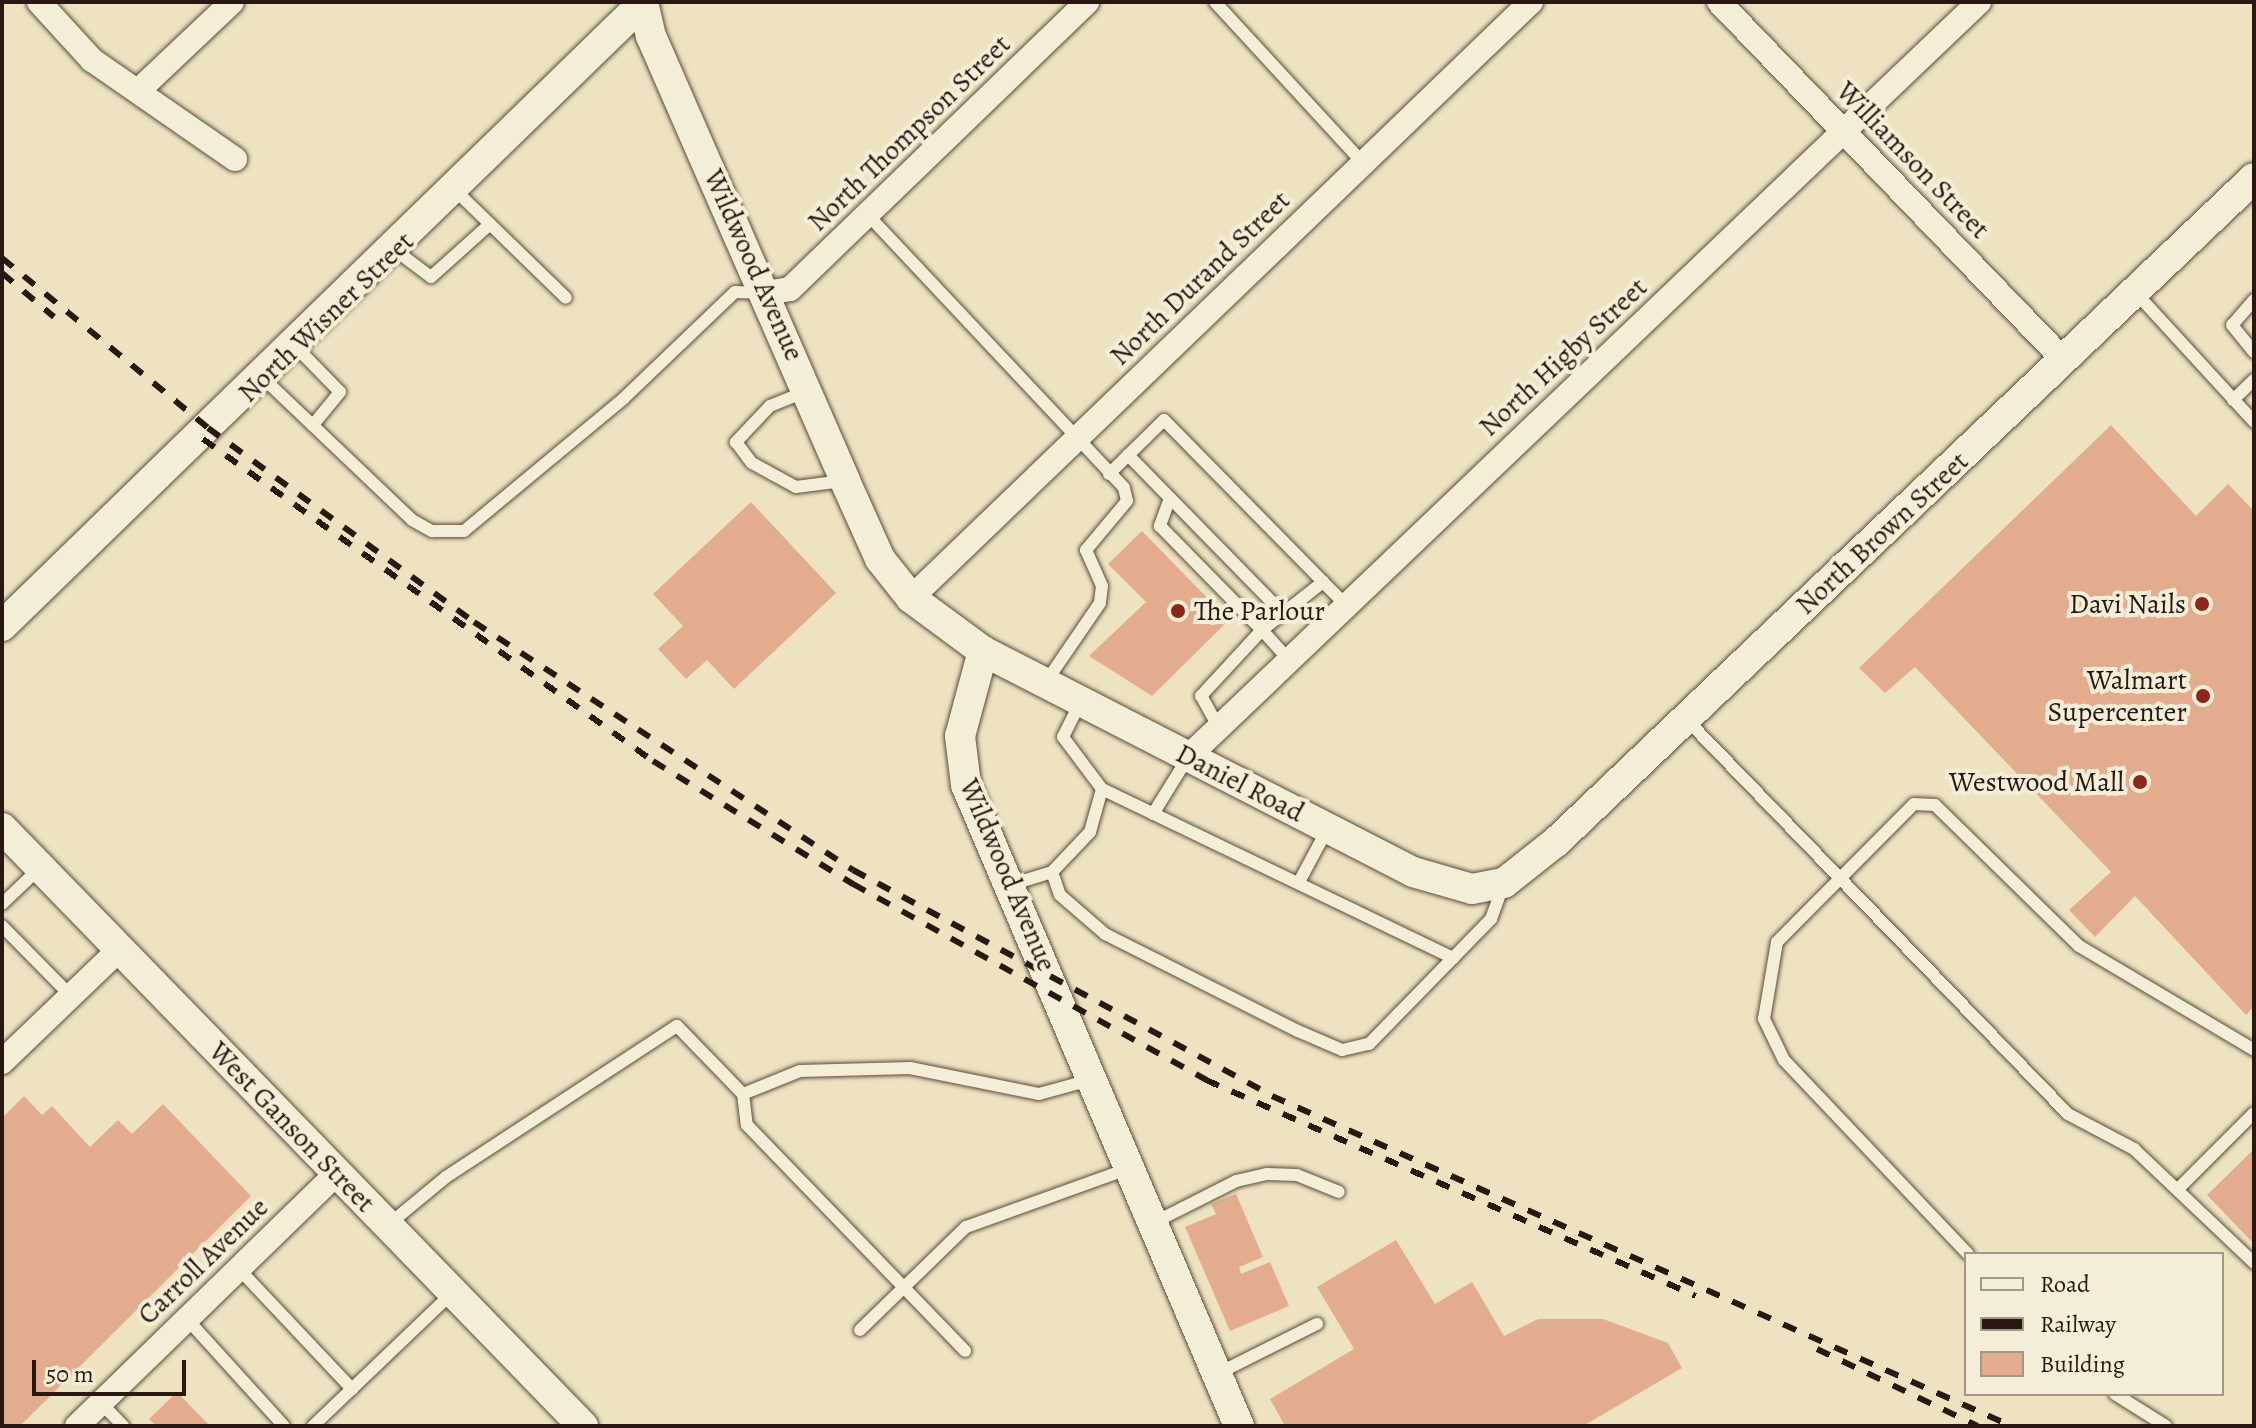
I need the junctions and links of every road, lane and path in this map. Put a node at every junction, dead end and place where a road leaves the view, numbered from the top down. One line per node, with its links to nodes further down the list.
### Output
1 (39, 2): 9 (street)
2 (232, 2): 9 (street)
3 (644, 2): 14 (street, North Wisner Street); 18 (street, Wildwood Avenue)
4 (1087, 2): 15 (street, North Thompson Street)
5 (1215, 2): 12 (lane)
6 (1531, 2): 12 (street, North Durand Street)
7 (1719, 2): 10 (street, Williamson Street)
8 (1979, 2): 10 (street, North Higby Street)
9 (138, 91): 11 (street)
10 (1845, 132): 24 (street, Williamson Street); 38 (street, North Higby Street)
11 (235, 159)
12 (1363, 163): 31 (street, North Durand Street)
13 (2254, 178): 19 (street, North Brown Street)
14 (456, 191): 16 (lane); 17 (street, North Wisner Street)
15 (868, 215): 18 (street, North Thompson Street); 31 (lane)
16 (490, 224): 17 (lane); 20 (lane)
17 (395, 250): 22 (street, North Wisner Street)
18 (765, 293): 27 (street, Wildwood Avenue); 30 (lane)
19 (2136, 293): 24 (street, North Brown Street); 28 (lane)
20 (566, 298)
21 (2254, 300): 23 (lane)
22 (295, 346): 25 (street, North Wisner Street); 30 (lane)
23 (2254, 352)
24 (2064, 360): 46 (street, North Brown Street)
25 (262, 377): 30 (lane); 40 (street, North Wisner Street)
26 (2254, 380): 28 (lane)
27 (810, 390): 34 (street, Wildwood Avenue); 34 (lane)
28 (2233, 400): 29 (lane)
29 (2254, 422)
30 (313, 425)
31 (1075, 439): 33 (lane); 37 (street, North Durand Street)
32 (1128, 455): 33 (lane); 35 (lane); 36 (lane)
33 (1109, 474): 44 (lane)
34 (845, 481): 37 (street, Wildwood Avenue)
35 (1170, 498): 39 (lane); 41 (lane)
36 (1323, 582): 38 (lane); 39 (lane)
37 (911, 598): 42 (street, Wildwood Avenue)
38 (1345, 604): 43 (street, North Higby Street)
39 (1282, 612): 41 (lane)
40 (2, 626)
41 (1262, 630): 43 (lane); 47 (lane)
42 (983, 651): 44 (street, Daniel Road); 58 (street, Wildwood Avenue)
43 (1288, 659): 47 (street, North Higby Street)
44 (1046, 682): 45 (street, Daniel Road)
45 (1081, 701): 48 (street, Daniel Road); 49 (lane)
46 (1686, 719): 55 (lane); 57 (street, North Brown Street)
47 (1219, 728): 48 (street, North Higby Street)
48 (1189, 756): 50 (lane); 52 (street, Daniel Road)
49 (1102, 789): 50 (lane); 54 (lane)
50 (1153, 814): 56 (lane)
51 (2, 828): 53 (street, West Ganson Street)
52 (1328, 828): 56 (lane); 57 (street, Daniel Road)
53 (41, 867): 59 (lane); 61 (street, West Ganson Street)
54 (1052, 872): 58 (lane); 62 (lane)
55 (1836, 878): 64 (lane); 71 (lane); 75 (lane)
56 (1299, 882): 62 (lane)
57 (1504, 883): 62 (lane)
58 (1010, 885): 66 (street, Wildwood Avenue)
59 (2, 904)
60 (2, 926): 63 (lane)
61 (120, 949): 63 (street); 70 (street, West Ganson Street)
62 (1453, 958)
63 (71, 996): 65 (street)
64 (2254, 1050)
65 (2, 1062)
66 (1093, 1079): 67 (lane); 69 (street, Wildwood Avenue)
67 (743, 1094): 74 (lane); 78 (lane)
68 (2254, 1113): 71 (lane)
69 (1130, 1168): 73 (street, Wildwood Avenue); 78 (lane)
70 (337, 1173): 74 (street, West Ganson Street); 77 (street, Carroll Avenue)
71 (2178, 1189): 76 (lane)
72 (1339, 1192): 73 (lane)
73 (1153, 1223): 84 (street, Wildwood Avenue)
74 (388, 1225): 79 (street, West Ganson Street)
75 (1966, 1252)
76 (2254, 1263)
77 (239, 1269): 80 (street, Carroll Avenue); 85 (lane)
78 (904, 1287): 82 (lane); 83 (lane)
79 (453, 1292): 85 (lane); 92 (street, West Ganson Street)
80 (187, 1319): 87 (street, Carroll Avenue); 90 (lane)
81 (1317, 1324): 84 (lane)
82 (860, 1330)
83 (965, 1351)
84 (1217, 1374): 93 (street, Wildwood Avenue)
85 (352, 1389): 91 (lane)
86 (2118, 1396): 94 (lane)
87 (101, 1403): 88 (street, Carroll Avenue); 89 (lane)
88 (77, 1426)
89 (123, 1426)
90 (284, 1426)
91 (313, 1426)
92 (583, 1426)
93 (1239, 1426)
94 (2166, 1426)

